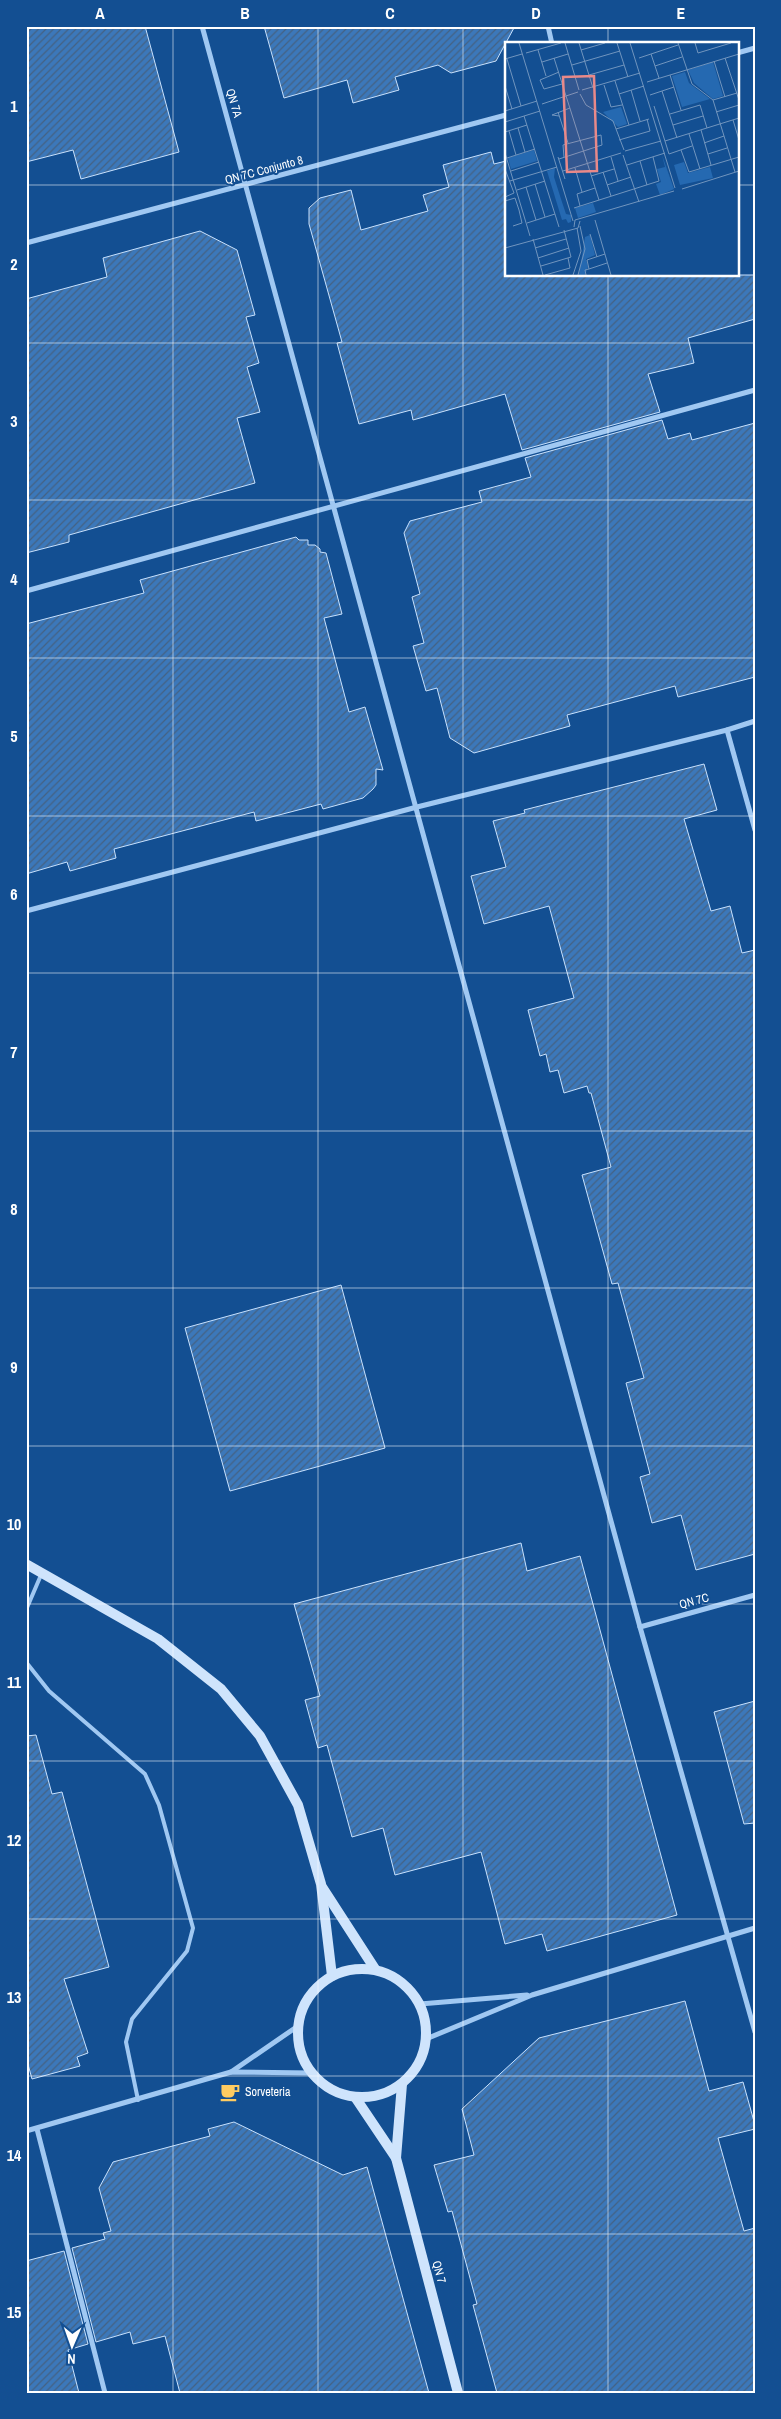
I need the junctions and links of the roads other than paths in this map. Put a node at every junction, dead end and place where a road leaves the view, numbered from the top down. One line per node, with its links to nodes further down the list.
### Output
1 (202, 26): 7 (street, QN 7A)
2 (548, 26): 3 (street)
3 (552, 42)
4 (755, 48): 5 (street)
5 (738, 53)
6 (505, 115): 7 (street, QN 7C Conjunto 8)
7 (247, 184): 8 (street, QN 7C Conjunto 8); 10 (street, QN 7A)
8 (26, 243)
9 (755, 390): 10 (street)
10 (332, 507): 11 (street); 14 (street, QN 7A)
11 (26, 592)
12 (755, 721): 13 (street)
13 (727, 730): 14 (street); 15 (street)
14 (417, 807): 16 (street); 21 (street, QN 7A)
15 (755, 830)
16 (26, 911)
17 (26, 1564): 18 (street)
18 (42, 1573): 20 (lane); 23 (street)
19 (755, 1595): 21 (street, QN 7C)
20 (26, 1610)
21 (640, 1627): 25 (street, QN 7A)
22 (26, 1662): 37 (lane)
23 (320, 1884): 26 (street); 27 (street)
24 (755, 1928): 25 (street)
25 (727, 1935): 28 (street); 31 (street, QN 7A)
26 (375, 1969): 27 (street); 29 (street)
27 (332, 1976): 30 (street)
28 (532, 1995): 29 (street); 32 (street)
29 (420, 2004): 32 (street)
30 (298, 2026): 33 (street); 34 (street)
31 (755, 2032)
32 (426, 2039): 35 (street)
33 (230, 2072): 34 (street); 37 (street)
34 (312, 2073): 36 (street)
35 (402, 2084): 36 (street); 40 (street, QN 7)
36 (355, 2096): 40 (street, QN 7)
37 (138, 2100): 38 (street)
38 (37, 2128): 39 (street); 41 (street)
39 (26, 2131)
40 (396, 2158): 42 (street, QN 7)
41 (106, 2393)
42 (458, 2393)

